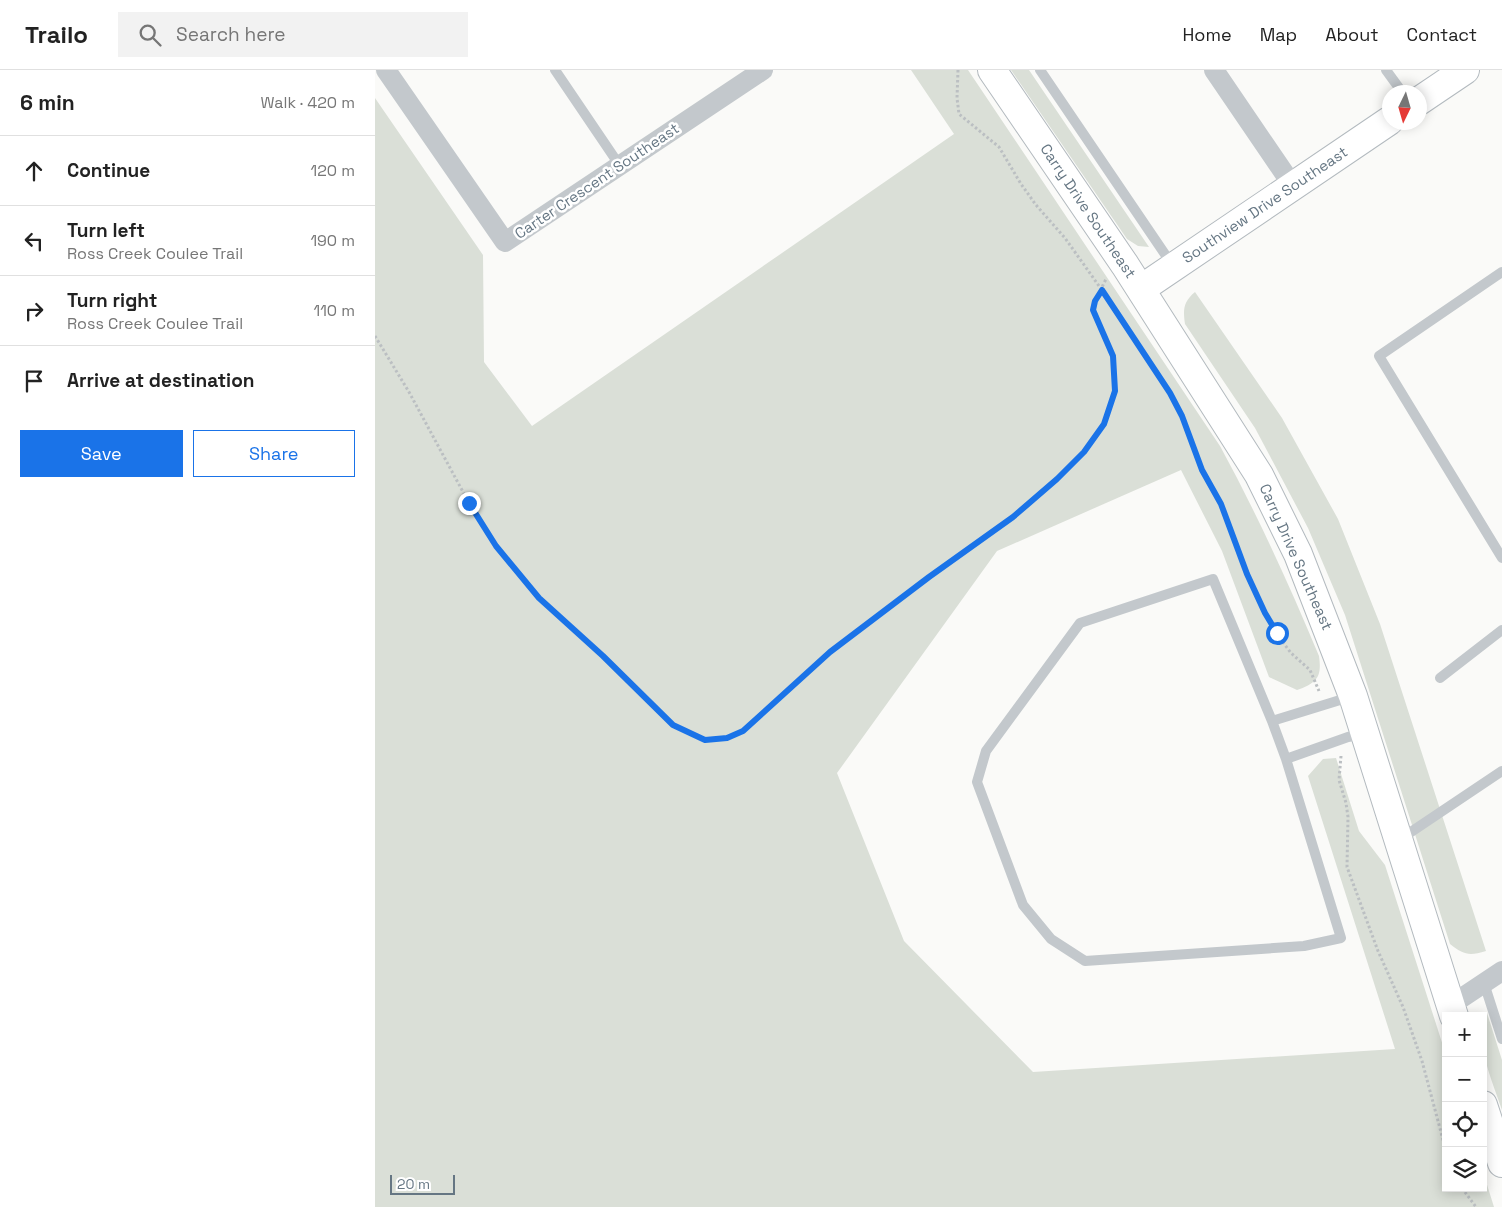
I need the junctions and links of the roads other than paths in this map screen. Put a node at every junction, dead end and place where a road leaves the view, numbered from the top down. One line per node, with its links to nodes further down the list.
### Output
1 (386, 70): 13 (street, Carter Crescent Southeast)
2 (555, 70): 13 (lane)
3 (763, 70): 9 (street, Carter Crescent Southeast)
4 (992, 70): 17 (street, Carry Drive Southeast)
5 (1040, 70): 15 (lane)
6 (1214, 70): 14 (street)
7 (1386, 70): 10 (lane)
8 (1465, 70): 11 (street)
9 (740, 76): 13 (street, Carter Crescent Southeast)
10 (1397, 85)
11 (1427, 96)
12 (1382, 126): 14 (street, Southview Drive Southeast)
13 (620, 166)
14 (1293, 186): 15 (street, Southview Drive Southeast)
15 (1173, 267): 17 (street, Southview Drive Southeast)
16 (1502, 272): 18 (lane)
17 (1141, 289): 21 (street, Carry Drive Southeast)
18 (1502, 558)
19 (1502, 630): 20 (lane)
20 (1440, 678)
21 (1353, 696): 22 (lane); 23 (street, Carry Drive Southeast)
22 (1272, 721): 24 (lane); 24 (lane)
23 (1365, 734): 24 (lane); 26 (street, Carry Drive Southeast)
24 (1286, 759)
25 (1502, 771): 26 (lane)
26 (1398, 841): 29 (street, Carry Drive Southeast)
27 (1502, 971): 28 (street)
28 (1484, 983): 29 (street); 30 (lane)
29 (1453, 1010)
30 (1502, 1039)
31 (1487, 1117): 32 (street)
32 (1502, 1163)

